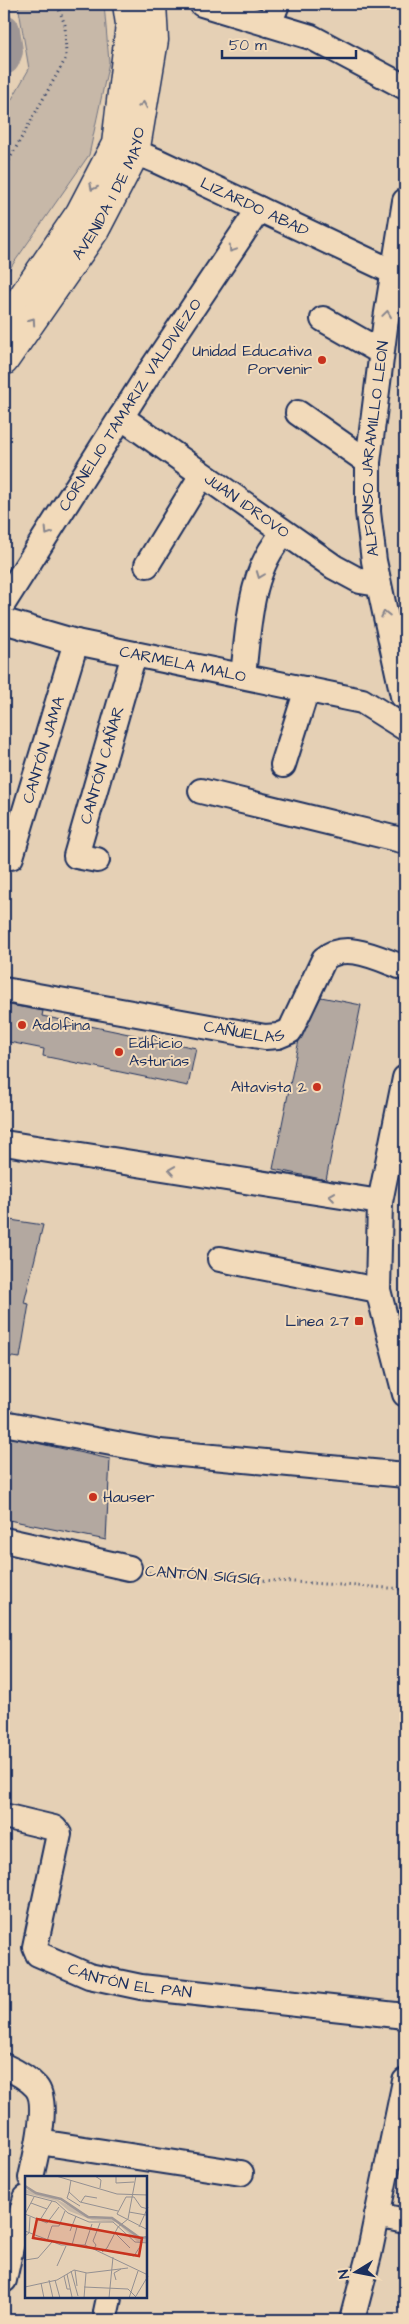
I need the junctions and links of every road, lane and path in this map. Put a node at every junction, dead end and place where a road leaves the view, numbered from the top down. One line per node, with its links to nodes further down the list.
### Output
1 (58, 4): 8 (path)
2 (127, 4): 7 (main road, AVENIDA 1 DE MAYO)
3 (152, 4): 7 (main road, AVENIDA 1 DE MAYO, one-way to 3)
4 (202, 4): 5 (street)
5 (273, 14): 6 (street)
6 (405, 87)
7 (125, 148): 10 (street, LIZARDO ABAD); 13 (main road, AVENIDA 1 DE MAYO, one-way to 13); 15 (main road, AVENIDA 1 DE MAYO, one-way to 7)
8 (4, 169)
9 (405, 201): 11 (street, ALFONSO JARAMILLO LEON)
10 (259, 209): 11 (street, LIZARDO ABAD); 17 (street, CORNELIO TAMARIZ VALDIVIEZO, one-way to 17)
11 (393, 272): 14 (street, ALFONSO JARAMILLO LEON, one-way to 11)
12 (323, 319): 14 (street)
13 (4, 324)
14 (382, 352): 18 (street, ALFONSO JARAMILLO LEON)
15 (4, 361)
16 (298, 413): 18 (street)
17 (121, 417): 19 (street, JUAN IDROVO); 23 (street, CORNELIO TAMARIZ VALDIVIEZO, one-way to 23)
18 (368, 462): 22 (street, ALFONSO JARAMILLO LEON)
19 (202, 475): 20 (street, JUAN IDROVO); 21 (street)
20 (284, 534): 22 (street, JUAN IDROVO); 27 (street, one-way to 27)
21 (147, 565)
22 (378, 584): 29 (street, ALFONSO JARAMILLO LEON, one-way to 22)
23 (4, 602)
24 (4, 621): 25 (street, CARMELA MALO)
25 (76, 642): 26 (street, CARMELA MALO); 35 (street, CANTÓN JAMA)
26 (134, 654): 27 (street, CARMELA MALO); 36 (street, CANTÓN CAÑAR)
27 (243, 675): 28 (street, CARMELA MALO)
28 (307, 689): 30 (street, CARMELA MALO); 32 (street)
29 (404, 695): 30 (street, CARMELA MALO)
30 (362, 701): 31 (street, CARMELA MALO)
31 (405, 728)
32 (283, 765)
33 (201, 792): 34 (street)
34 (405, 840)
35 (11, 858)
36 (97, 860)
37 (405, 968): 38 (street, CAÑUELAS)
38 (4, 990)
39 (405, 1078): 41 (street)
40 (4, 1142): 41 (street, one-way to 40)
41 (380, 1202): 43 (street)
42 (220, 1259): 43 (street)
43 (378, 1290): 44 (street)
44 (405, 1394)
45 (10, 1424): 46 (street)
46 (405, 1475)
47 (4, 1540): 48 (street, CANTÓN SIGSIG)
48 (129, 1568): 49 (path, CANTÓN SIGSIG)
49 (405, 1589)
50 (4, 1816): 51 (street, CANTÓN EL PAN)
51 (405, 2016)
52 (4, 2066): 54 (street)
53 (405, 2081): 59 (street)
54 (39, 2142): 55 (street); 57 (street)
55 (136, 2168): 56 (street)
56 (241, 2173)
57 (31, 2176)
58 (25, 2201): 61 (street)
59 (377, 2215): 60 (street); 63 (street)
60 (405, 2221)
61 (7, 2246): 62 (street)
62 (4, 2280)
63 (352, 2320)

